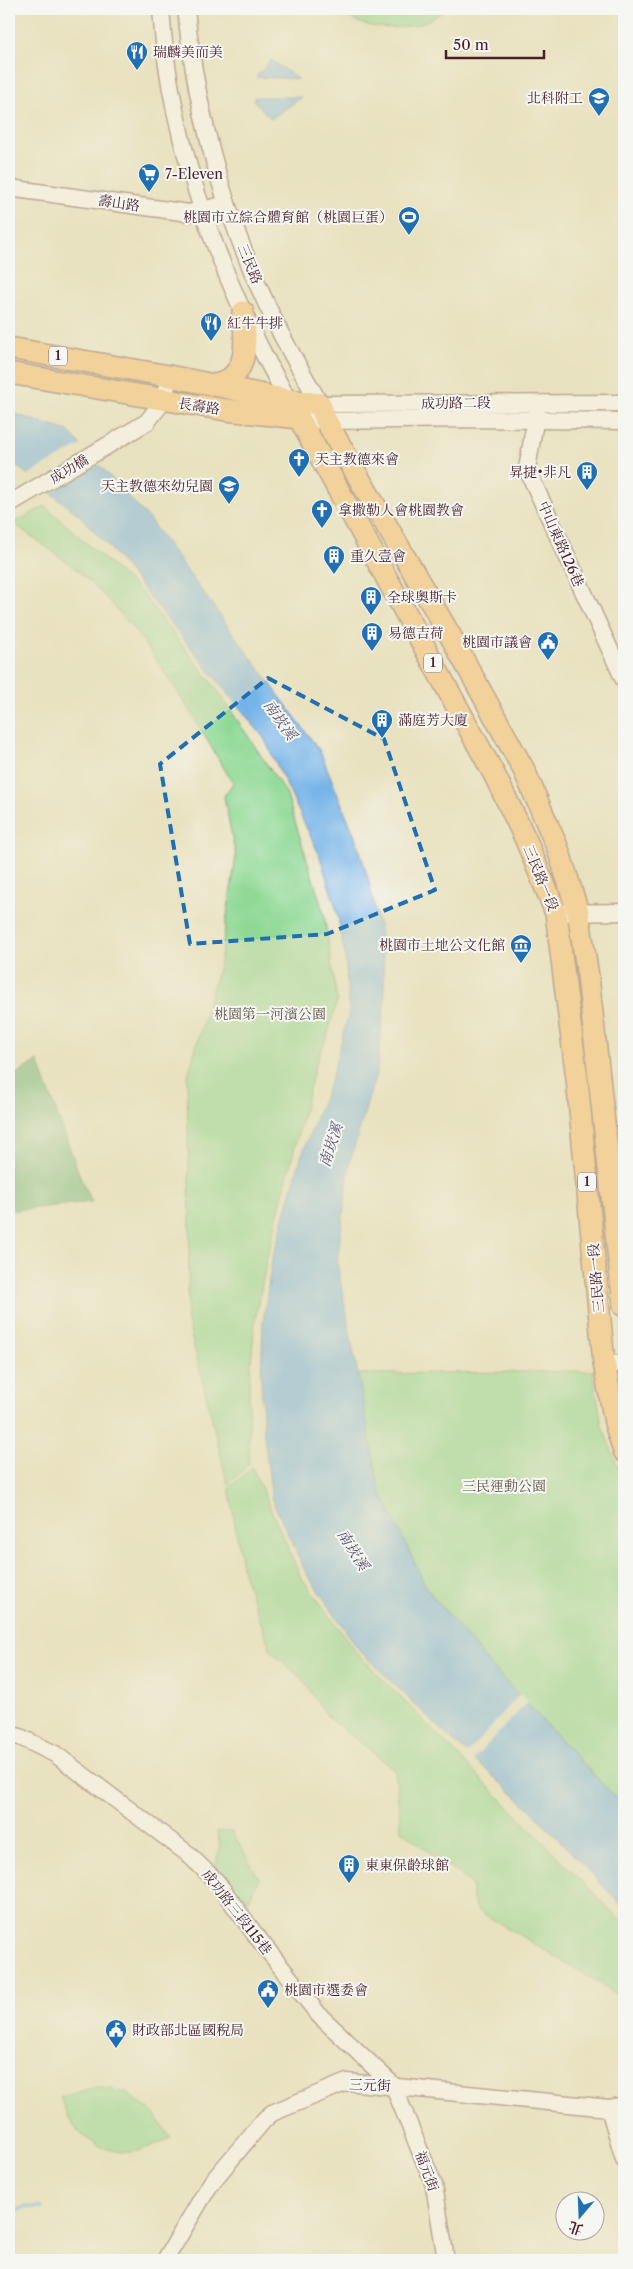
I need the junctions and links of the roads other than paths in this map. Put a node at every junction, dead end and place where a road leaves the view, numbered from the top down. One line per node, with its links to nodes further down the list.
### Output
1 (161, 9): 5 (street, 三民路)
2 (186, 9): 4 (street, 三民路)
3 (9, 188): 5 (street, 壽山路)
4 (228, 204): 5 (street, 壽山路); 16 (street, 三民路)
5 (203, 211): 6 (street, 三民路)
6 (243, 312): 10 (main road); 14 (street, 三民路)
7 (9, 348): 9 (main road, 長壽路 / 1)
8 (9, 373): 11 (main road, 長壽路 / 1)
9 (169, 376): 10 (main road, 長壽路 / 1); 11 (street)
10 (215, 385): 14 (main road, 長壽路 / 1)
11 (164, 400): 14 (main road, 長壽路 / 1); 19 (street, 成功橋)
12 (539, 402): 13 (street, 成功路二段); 15 (street, 成功路二段); 17 (street, 中山東路126巷)
13 (624, 402)
14 (294, 409): 16 (main road, 成功路二段 / 1); 21 (main road, 三民路一段 / 1)
15 (469, 411): 16 (street, 成功路二段); 17 (street, 成功路二段)
16 (323, 412): 20 (main road, 三民路一段 / 1)
17 (535, 419): 18 (street, 成功路二段); 22 (street, 中山東路126巷)
18 (624, 421)
19 (13, 502)
20 (451, 637): 21 (main road); 23 (main road, 三民路一段 / 1)
21 (425, 648): 25 (main road, 三民路一段 / 1)
22 (624, 680)
23 (578, 912): 24 (street); 25 (street); 26 (main road, 三民路一段 / 1)
24 (624, 912)
25 (556, 913): 27 (main road, 三民路一段 / 1)
26 (624, 1306)
27 (614, 1364): 28 (main road, 三民路一段 / 1)
28 (624, 1450)
29 (9, 1734): 30 (street, 成功路三段115巷)
30 (393, 2085): 31 (street, 三元街); 33 (street, 三元街); 34 (street, 福元街)
31 (617, 2106): 32 (street)
32 (624, 2160)
33 (165, 2260)
34 (446, 2260)

